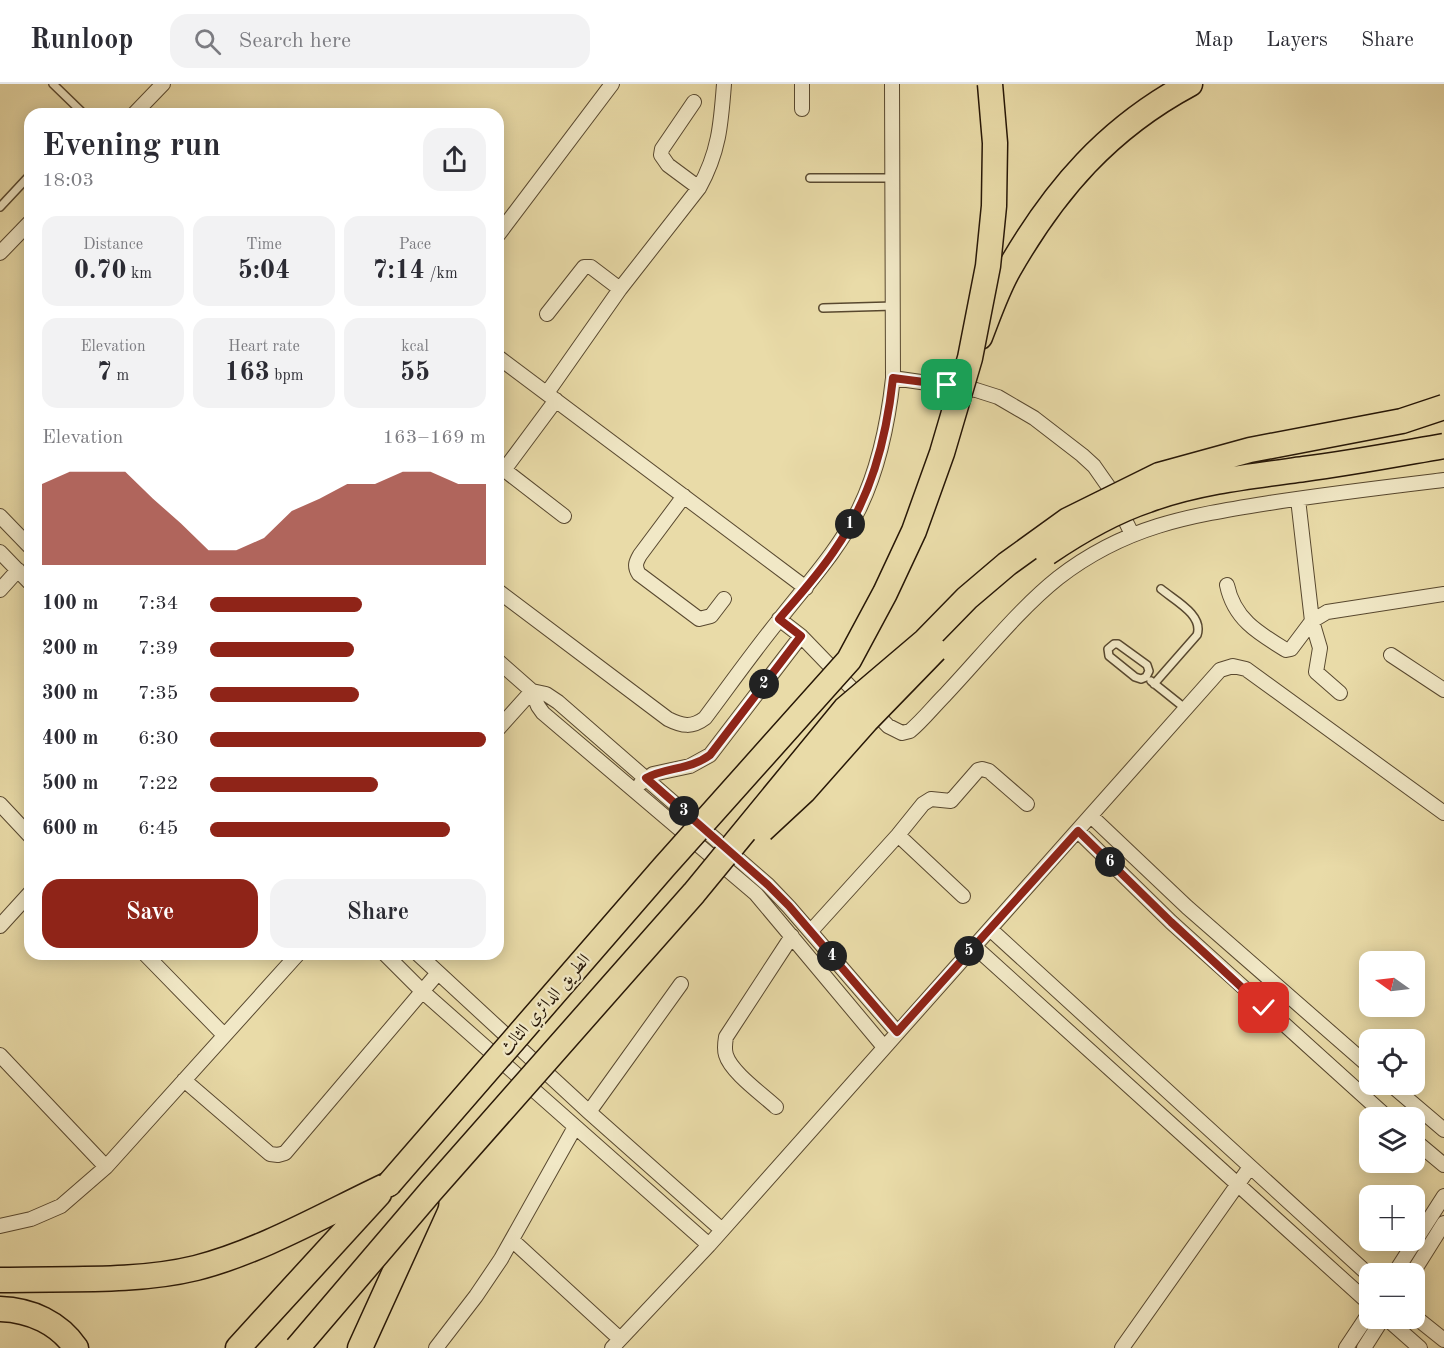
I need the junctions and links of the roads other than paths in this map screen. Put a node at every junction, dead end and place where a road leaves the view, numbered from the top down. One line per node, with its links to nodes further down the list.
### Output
1 (53, 84): 10 (lane)
2 (163, 84): 11 (street)
3 (612, 84): 18 (street)
4 (724, 84): 16 (street)
5 (802, 84): 12 (street)
6 (892, 84): 14 (street)
7 (990, 84): 25 (highway, bridge)
8 (1190, 84): 25 (highway, bridge)
9 (694, 102): 16 (street)
10 (78, 108)
11 (140, 108)
12 (802, 109)
13 (810, 178): 14 (lane)
14 (893, 178): 22 (street)
15 (24, 181): 17 (lane)
16 (699, 188): 21 (street)
17 (0, 207)
18 (504, 227)
19 (24, 228): 20 (street)
20 (0, 253)
21 (620, 289): 24 (street); 28 (street)
22 (894, 306): 23 (lane); 27 (street)
23 (823, 308)
24 (547, 314)
25 (970, 358): 102 (highway, الطريق الدائري الثالث, bridge)
26 (504, 361): 28 (street)
27 (893, 378): 38 (street); 44 (street)
28 (551, 396): 31 (street); 34 (street)
29 (1444, 407): 71 (highway, الطريق الدائري الثالث, bridge)
30 (1444, 446): 71 (highway, bridge)
31 (504, 464)
32 (504, 470): 37 (street)
33 (1444, 480): 35 (street)
34 (684, 496): 44 (street); 49 (street)
35 (1298, 499): 38 (street); 51 (street)
36 (0, 516): 39 (street)
37 (564, 516)
38 (1132, 534): 52 (street)
39 (24, 542)
40 (0, 552): 41 (street)
41 (18, 570): 42 (street); 46 (street)
42 (24, 576)
43 (1227, 585): 51 (street)
44 (806, 588): 50 (street)
45 (1161, 588): 56 (lane)
46 (0, 590)
47 (1444, 594): 51 (street)
48 (504, 596): 50 (street)
49 (724, 599)
50 (779, 619): 52 (street)
51 (1312, 621): 59 (street)
52 (801, 636): 62 (street)
53 (1391, 655): 57 (street)
54 (504, 666): 58 (street)
55 (1146, 677): 55 (lane); 56 (lane)
56 (1154, 684): 60 (lane)
57 (1444, 690)
58 (532, 691): 61 (street); 62 (street); 63 (street)
59 (1340, 693)
60 (1186, 709): 66 (street); 67 (street)
61 (504, 722)
62 (646, 778): 63 (street); 76 (street)
63 (634, 790): 77 (street)
64 (0, 804): 68 (street)
65 (1028, 804): 70 (street)
66 (1444, 813)
67 (1091, 816): 69 (street); 90 (street)
68 (24, 830)
69 (1078, 831): 75 (street); 94 (street)
70 (898, 835): 72 (street); 76 (street)
71 (694, 893): 104 (highway, الطريق الدائري الثالث, bridge)
72 (963, 896)
73 (24, 900): 74 (street)
74 (0, 926)
75 (990, 929): 78 (street); 101 (street)
76 (811, 931): 86 (street)
77 (792, 936): 88 (street); 93 (street)
78 (974, 946): 86 (street); 103 (street)
79 (151, 960): 87 (street)
80 (293, 960): 87 (street)
81 (391, 960): 85 (street)
82 (424, 960): 83 (street)
83 (437, 974): 85 (street); 95 (street)
84 (681, 984): 95 (street)
85 (422, 991): 91 (street); 96 (street)
86 (897, 1032): 88 (street)
87 (224, 1035): 91 (street)
88 (884, 1047): 108 (street)
89 (0, 1055): 100 (street)
90 (1359, 1057)
91 (184, 1080): 100 (street)
92 (1403, 1095): 97 (street)
93 (776, 1107)
94 (1376, 1107)
95 (589, 1112): 108 (street)
96 (575, 1127): 109 (street); 110 (street)
97 (1444, 1130)
98 (1425, 1149): 99 (street)
99 (1444, 1165)
100 (106, 1167): 107 (street)
101 (1250, 1167): 103 (street); 113 (street)
102 (389, 1184): 114 (highway); 124 (highway, الطريق الدائري الثالث)
103 (1237, 1184): 115 (street); 128 (street)
104 (431, 1191): 125 (highway, الطريق الدائري الثالث, bridge); 126 (highway, bridge)
105 (1444, 1196): 111 (street)
106 (1444, 1223): 112 (street)
107 (0, 1226)
108 (722, 1230): 110 (street)
109 (512, 1240): 122 (street); 127 (street)
110 (709, 1245): 122 (street)
111 (1401, 1263)
112 (1419, 1263)
113 (1359, 1266)
114 (0, 1280)
115 (1359, 1294)
116 (0, 1309): 123 (highway)
117 (1425, 1325): 121 (street)
118 (1359, 1328): 129 (street)
119 (1377, 1329): 130 (street)
120 (1398, 1329): 131 (street)
121 (1444, 1340)
122 (616, 1344)
123 (76, 1348)
124 (238, 1348)
125 (297, 1348)
126 (360, 1348)
127 (436, 1348)
128 (1122, 1348)
129 (1346, 1348)
130 (1364, 1348)
131 (1420, 1348)

